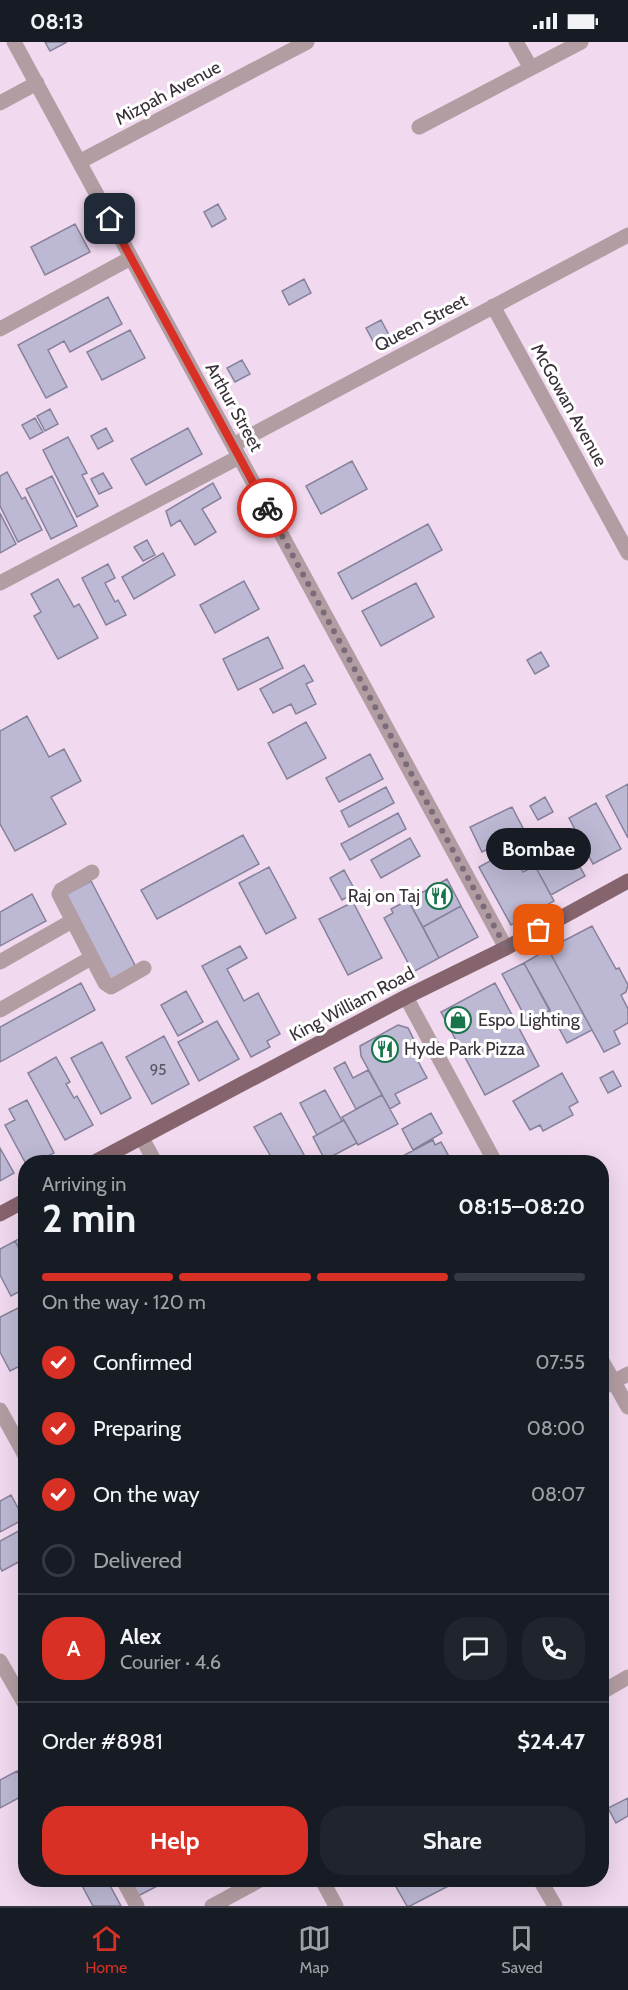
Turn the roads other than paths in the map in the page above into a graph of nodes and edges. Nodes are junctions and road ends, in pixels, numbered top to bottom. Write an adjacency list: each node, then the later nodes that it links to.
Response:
1 (14, 42): 6 (street, Arthur Street)
2 (307, 42): 9 (street, Mizpah Avenue)
3 (516, 42): 5 (street)
4 (581, 42): 5 (street)
5 (531, 68): 8 (street)
6 (37, 83): 7 (street); 9 (street, Arthur Street)
7 (0, 103)
8 (419, 127)
9 (79, 162): 11 (street, Arthur Street)
10 (628, 235): 12 (street, Queen Street)
11 (131, 258): 13 (street); 14 (street, Arthur Street)
12 (493, 306): 14 (street, Queen Street); 15 (street, McGowan Avenue)
13 (0, 329)
14 (236, 451): 16 (street, Queen Street); 20 (street, Arthur Street)
15 (628, 553)
16 (0, 583)
17 (92, 872): 19 (street)
18 (628, 882): 20 (main road, King William Road)
19 (72, 921): 21 (street); 22 (street)
20 (506, 948): 24 (main road, King William Road)
21 (91, 958): 23 (street); 25 (street)
22 (0, 962)
23 (144, 968)
24 (406, 997): 26 (main road, King William Road); 29 (street)
25 (0, 1010)
26 (142, 1137): 27 (main road, King William Road); 28 (street)
27 (108, 1155)
28 (151, 1155)
29 (491, 1155)
30 (18, 1204): 31 (main road)
31 (0, 1214)
32 (628, 1374): 33 (street)
33 (609, 1384)
34 (609, 1387): 35 (street)
35 (628, 1407)
36 (0, 1410): 37 (street)
37 (18, 1443)
38 (0, 1661): 41 (street)
39 (628, 1677): 40 (street)
40 (609, 1688)
41 (18, 1692)
42 (127, 1887): 46 (street)
43 (245, 1887): 47 (street)
44 (326, 1887): 48 (street)
45 (544, 1887): 49 (street)
46 (137, 1906)
47 (212, 1906)
48 (336, 1906)
49 (555, 1906)

